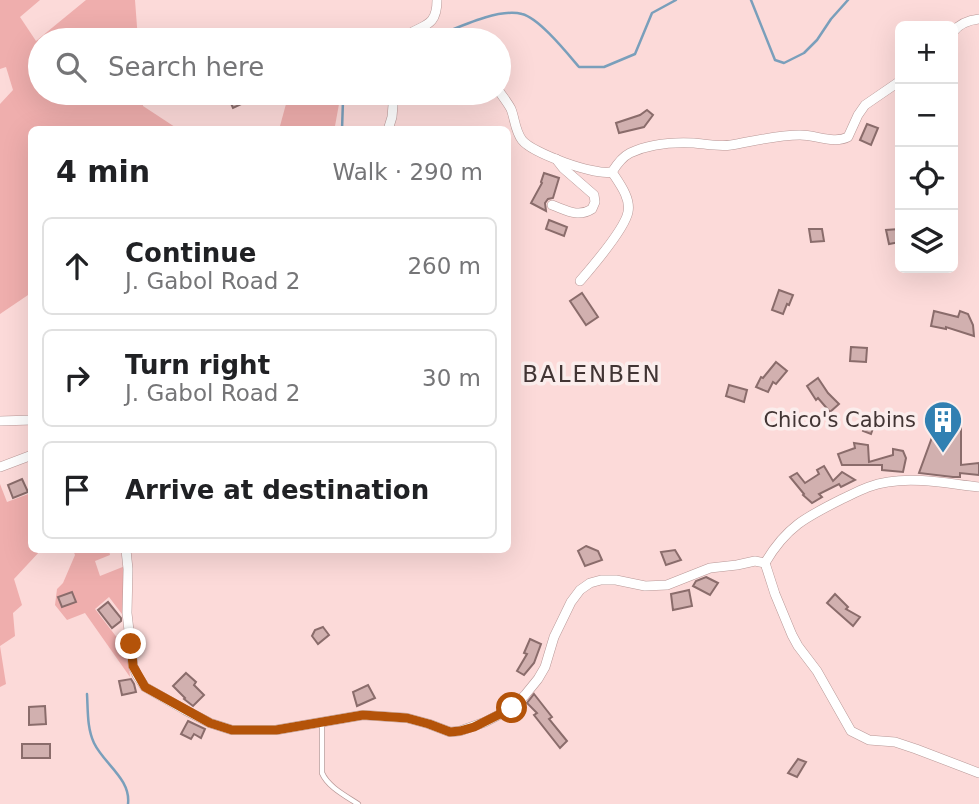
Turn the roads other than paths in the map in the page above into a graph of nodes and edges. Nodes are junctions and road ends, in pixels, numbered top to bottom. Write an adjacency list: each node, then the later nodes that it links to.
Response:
1 (437, 0): 3 (street)
2 (979, 19): 4 (street)
3 (422, 28)
4 (958, 28)
5 (896, 84): 10 (street)
6 (393, 105): 8 (street)
7 (509, 105): 9 (street)
8 (389, 126)
9 (556, 159): 10 (street); 11 (street)
10 (612, 172): 12 (street)
11 (552, 205)
12 (580, 281)
13 (0, 421): 14 (street)
14 (28, 421)
15 (28, 456): 16 (street)
16 (0, 467)
17 (979, 487): 19 (street)
18 (126, 553): 20 (street)
19 (765, 563): 20 (street); 21 (street)
20 (322, 723): 22 (lane)
21 (979, 773)
22 (358, 804)

